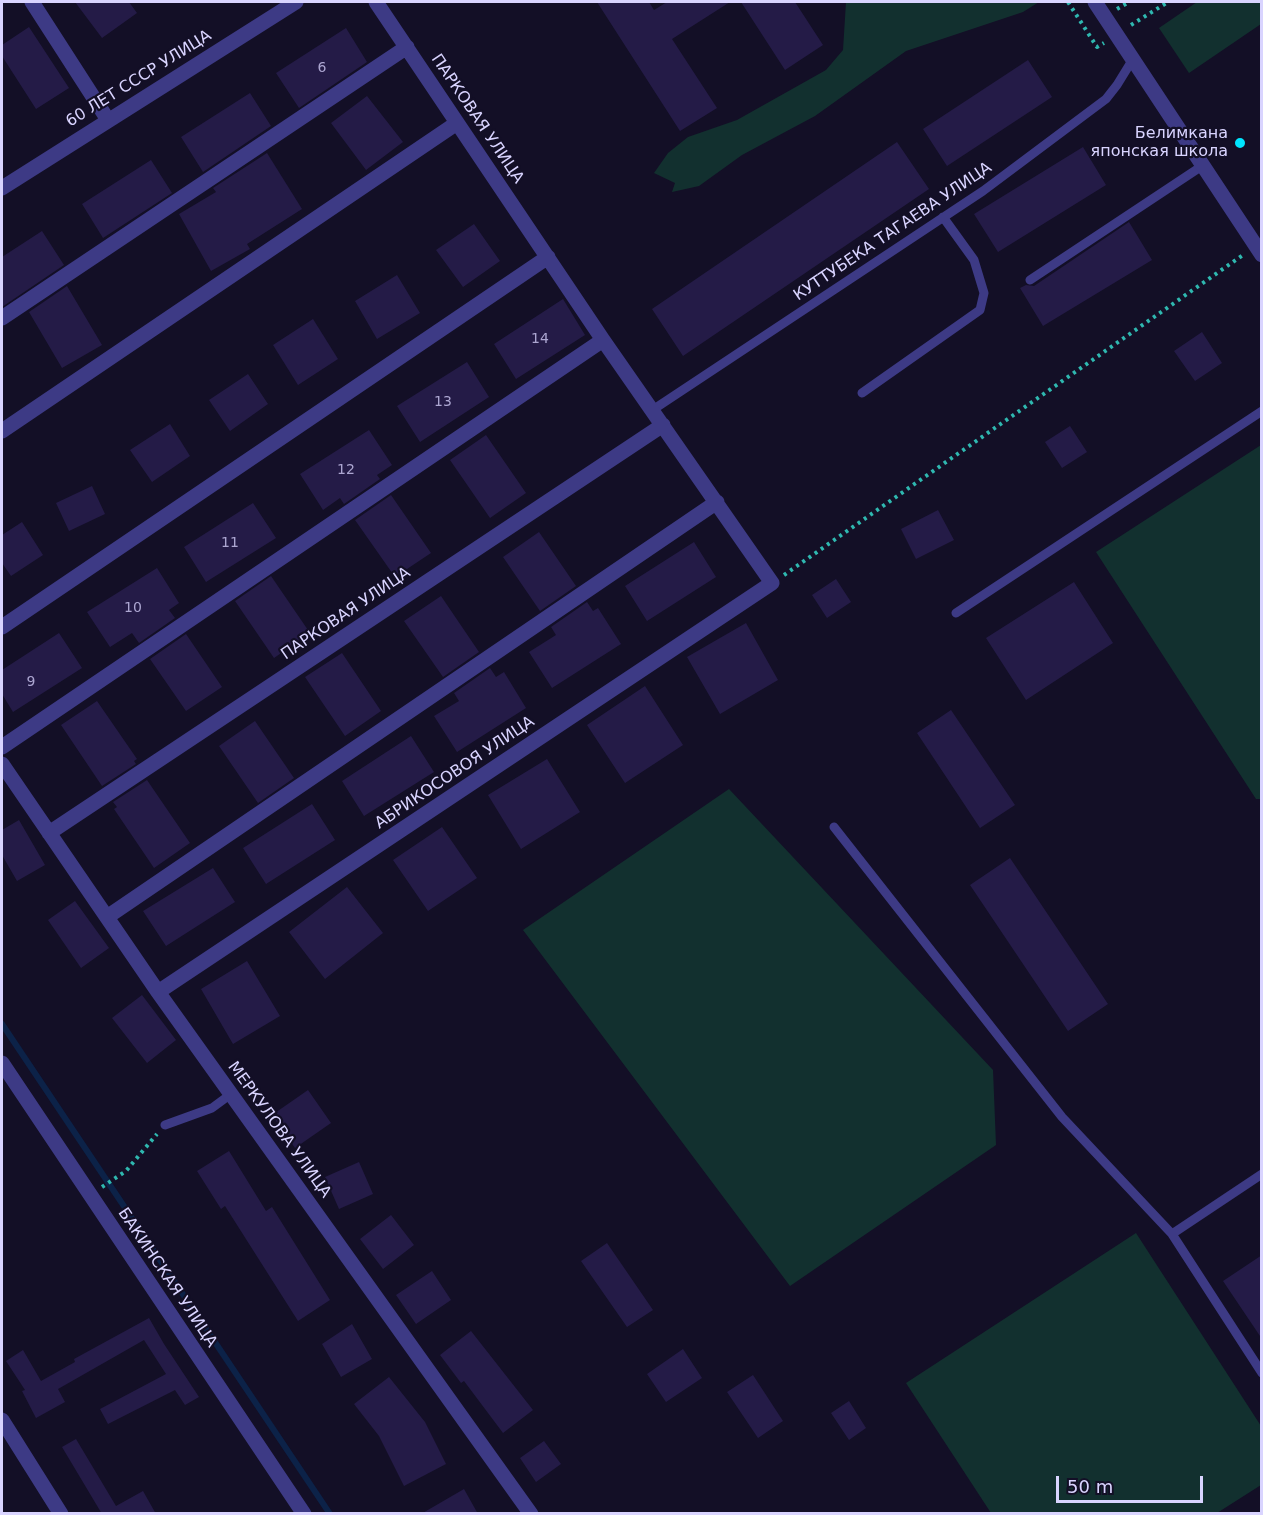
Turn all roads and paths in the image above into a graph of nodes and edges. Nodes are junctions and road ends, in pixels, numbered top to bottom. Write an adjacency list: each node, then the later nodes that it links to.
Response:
1 (32, 2): 7 (street)
2 (296, 2): 7 (street, 60 ЛЕТ СССР УЛИЦА)
3 (376, 2): 5 (street, ПАРКОВАЯ УЛИЦА)
4 (1095, 2): 6 (street)
5 (407, 47): 8 (street, ПАРКОВАЯ УЛИЦА); 15 (street)
6 (1133, 59): 9 (street); 11 (lane, КУТТУБЕКА ТАГАЕВА УЛИЦА)
7 (108, 120): 10 (street, 60 ЛЕТ СССР УЛИЦА)
8 (457, 123): 13 (street, ПАРКОВАЯ УЛИЦА); 21 (street)
9 (1202, 166): 12 (street); 14 (lane)
10 (2, 188)
11 (943, 218): 17 (lane); 18 (lane, КУТТУБЕКА ТАГАЕВА УЛИЦА)
12 (1258, 251): 23 (path)
13 (548, 257): 16 (street, ПАРКОВАЯ УЛИЦА); 25 (street)
14 (1030, 280)
15 (2, 318)
16 (603, 340): 18 (street, ПАРКОВАЯ УЛИЦА); 26 (street)
17 (862, 393)
18 (651, 411): 20 (street, ПАРКОВАЯ УЛИЦА)
19 (1262, 411): 24 (lane)
20 (663, 425): 22 (street, ПАРКОВАЯ УЛИЦА); 29 (street, ПАРКОВАЯ УЛИЦА)
21 (2, 431)
22 (717, 502): 23 (street, ПАРКОВАЯ УЛИЦА); 30 (street)
23 (772, 583): 31 (street, АБРИКОСОВОЯ УЛИЦА)
24 (956, 613)
25 (2, 627)
26 (2, 747)
27 (2, 764): 29 (street, МЕРКУЛОВА УЛИЦА)
28 (834, 827): 37 (lane)
29 (49, 833): 30 (street, МЕРКУЛОВА УЛИЦА)
30 (107, 917): 31 (street, МЕРКУЛОВА УЛИЦА)
31 (158, 992): 33 (street, МЕРКУЛОВА УЛИЦА)
32 (2, 1063): 36 (street, БАКИНСКАЯ УЛИЦА)
33 (231, 1094): 34 (lane); 42 (street, МЕРКУЛОВА УЛИЦА)
34 (165, 1125): 36 (path)
35 (1262, 1174): 37 (lane)
36 (90, 1196): 41 (street, БАКИНСКАЯ УЛИЦА)
37 (1172, 1234): 38 (lane)
38 (1262, 1373)
39 (2, 1420): 40 (street)
40 (61, 1514)
41 (304, 1514)
42 (531, 1514)

